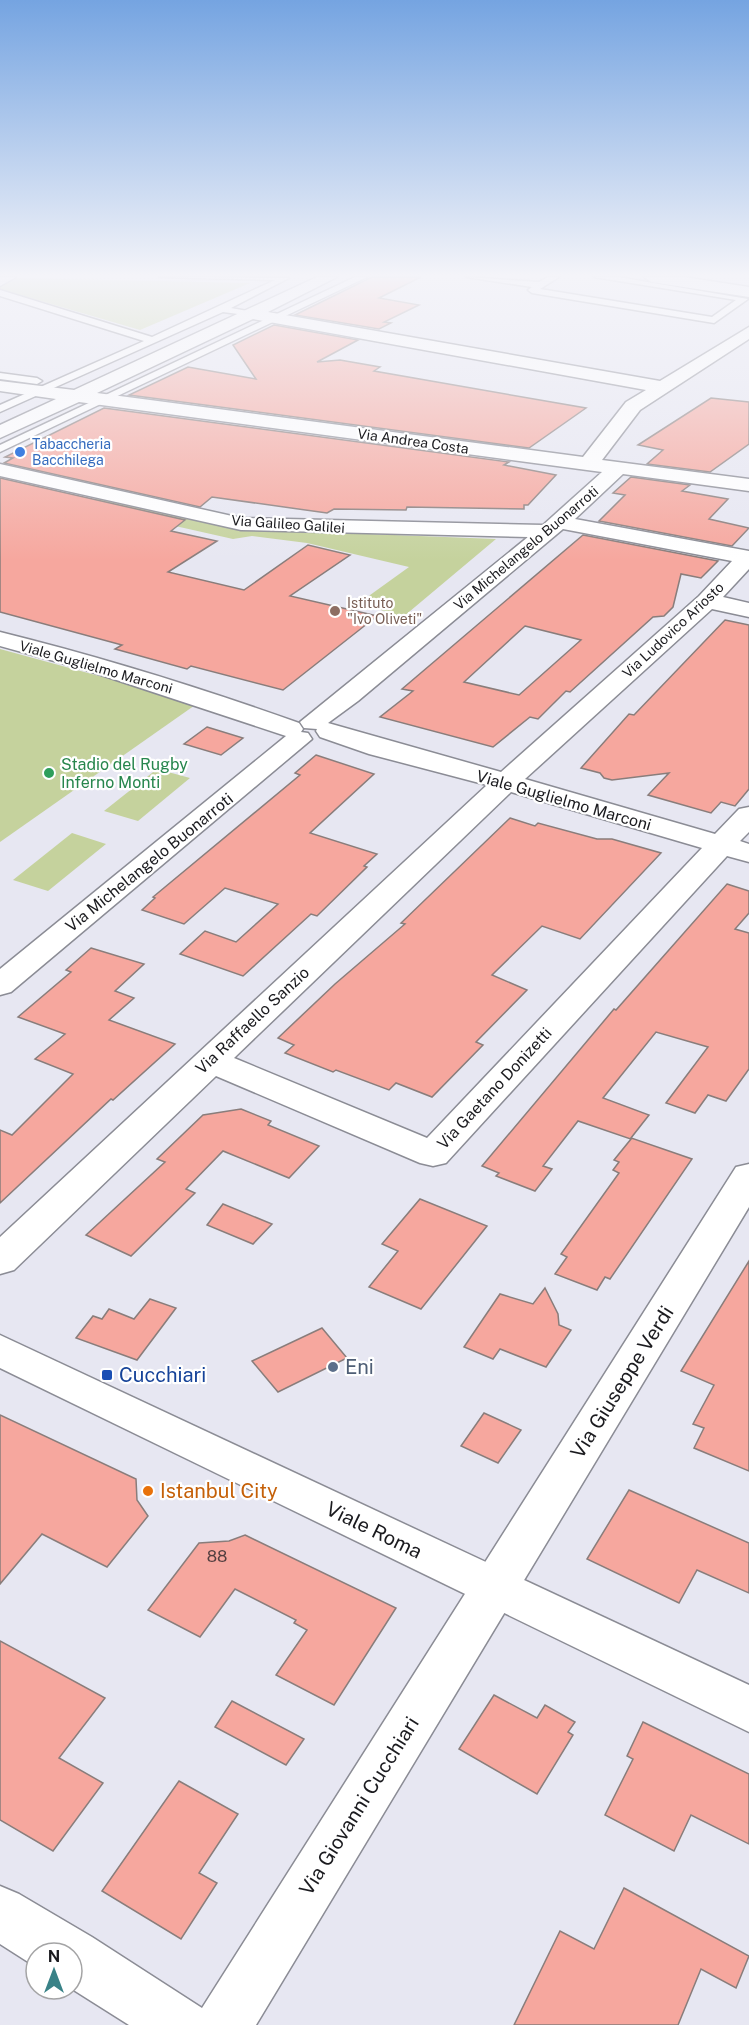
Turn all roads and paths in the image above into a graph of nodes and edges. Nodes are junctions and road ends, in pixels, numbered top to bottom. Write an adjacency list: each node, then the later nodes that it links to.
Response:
1 (74, 372): 8 (lane)
2 (128, 372): 10 (street)
3 (165, 372): 11 (lane)
4 (575, 372): 9 (street)
5 (687, 372): 9 (street)
6 (0, 376): 8 (lane)
7 (0, 386): 8 (street, Via Andrea Costa)
8 (38, 386): 10 (street, Via Andrea Costa); 12 (lane)
9 (662, 387): 16 (street)
10 (76, 396): 11 (street, Via Andrea Costa); 13 (street)
11 (106, 400): 14 (lane); 16 (street, Via Andrea Costa)
12 (0, 409)
13 (0, 432)
14 (0, 449)
15 (749, 463): 19 (street)
16 (588, 464): 17 (street, Via Andrea Costa)
17 (618, 468): 19 (street, Via Andrea Costa); 21 (street, Via Michelangelo Buonarroti)
18 (0, 470): 21 (street, Via Galileo Galilei)
19 (725, 482): 20 (street, Via Andrea Costa)
20 (749, 485)
21 (552, 526): 22 (street, Via Ludovico Ariosto); 25 (street, Via Michelangelo Buonarroti)
22 (707, 601): 23 (street); 26 (street, Via Ludovico Ariosto)
23 (749, 610)
24 (0, 639): 25 (street, Viale Guglielmo Marconi)
25 (311, 729): 26 (street, Viale Guglielmo Marconi); 29 (street, Via Michelangelo Buonarroti)
26 (506, 782): 28 (street, Viale Guglielmo Marconi); 30 (street, Via Raffaello Sanzio)
27 (749, 815): 28 (street)
28 (734, 849): 30 (street, Via Gaetano Donizetti)
29 (0, 985)
30 (209, 1060): 32 (street, Via Raffaello Sanzio)
31 (749, 1176): 34 (street, Via Giuseppe Verdi)
32 (0, 1260)
33 (0, 1350): 34 (street, Viale Roma)
34 (494, 1587): 35 (street, Viale Roma); 40 (street, Via Giovanni Cucchiari)
35 (749, 1709)
36 (0, 1913): 37 (street)
37 (46, 1941)
38 (84, 1964): 39 (street)
39 (181, 2025)
40 (224, 2025)

